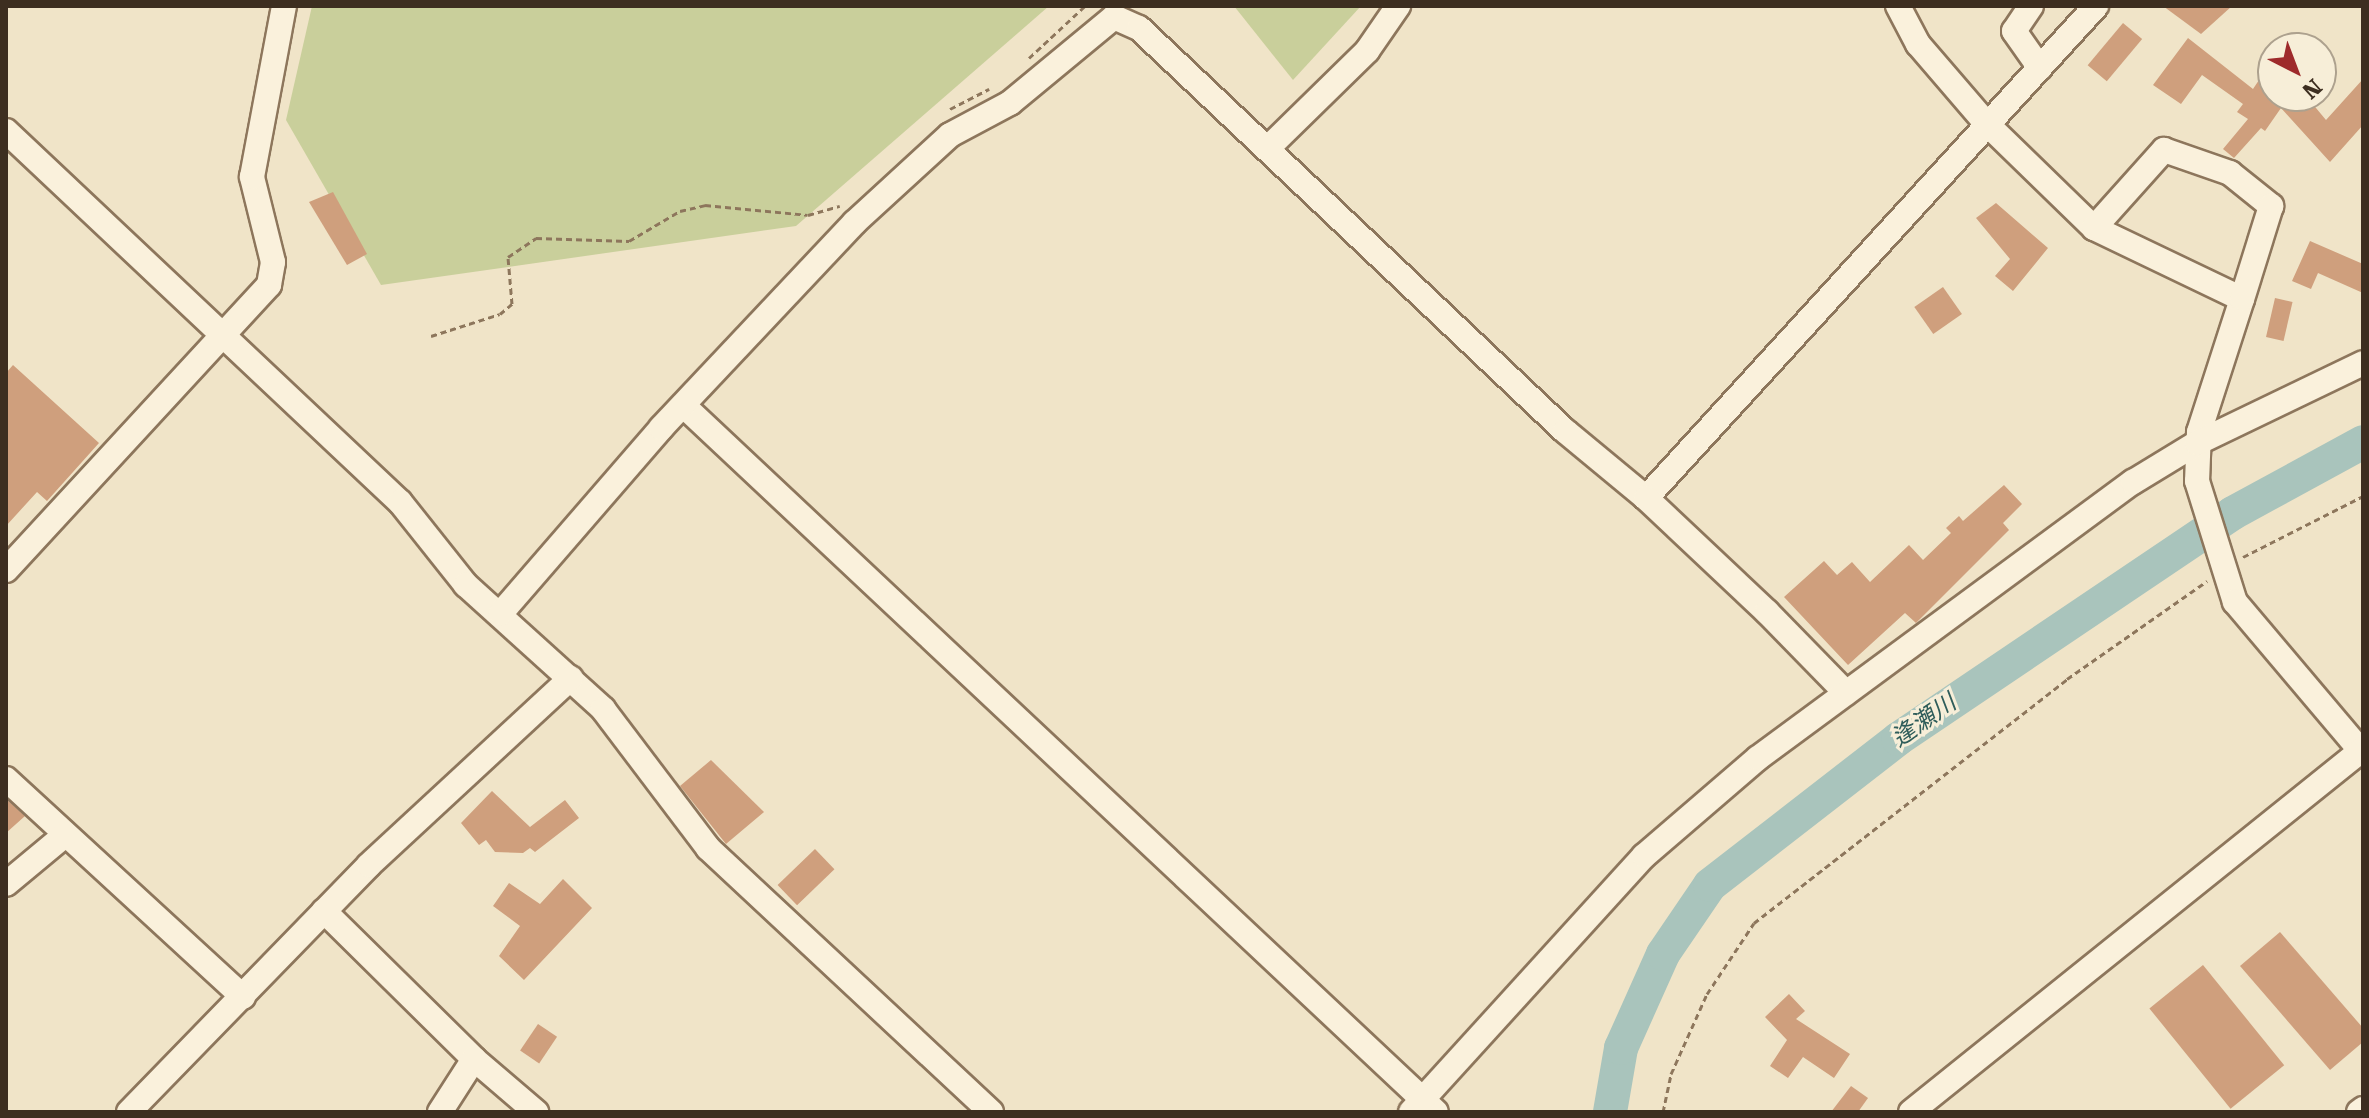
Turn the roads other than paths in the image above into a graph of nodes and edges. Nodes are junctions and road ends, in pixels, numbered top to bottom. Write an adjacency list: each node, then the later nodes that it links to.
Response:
1 (284, 6): 12 (street)
2 (1398, 6): 9 (street)
3 (1898, 6): 7 (street)
4 (2031, 6): 6 (street)
5 (2096, 6): 6 (street)
6 (2040, 68): 7 (street)
7 (1986, 123): 10 (street); 16 (street)
8 (6, 131): 12 (street)
9 (1268, 148): 14 (street); 16 (street)
10 (2094, 228): 11 (street); 11 (street)
11 (2242, 299): 15 (street)
12 (222, 339): 17 (street); 18 (street)
13 (2363, 363): 15 (street)
14 (684, 406): 18 (street); 28 (street)
15 (2197, 443): 20 (street); 21 (street)
16 (1646, 498): 20 (street)
17 (6, 570)
18 (501, 613): 19 (street)
19 (571, 678): 25 (street); 32 (street)
20 (1846, 693): 28 (street)
21 (2362, 750): 33 (street)
22 (6, 779): 23 (street)
23 (65, 835): 24 (street); 26 (street)
24 (6, 884)
25 (324, 911): 26 (street); 27 (street)
26 (243, 997): 29 (street)
27 (474, 1059): 30 (street); 31 (street)
28 (1423, 1108)
29 (129, 1112)
30 (440, 1112)
31 (536, 1112)
32 (991, 1112)
33 (1911, 1112)

